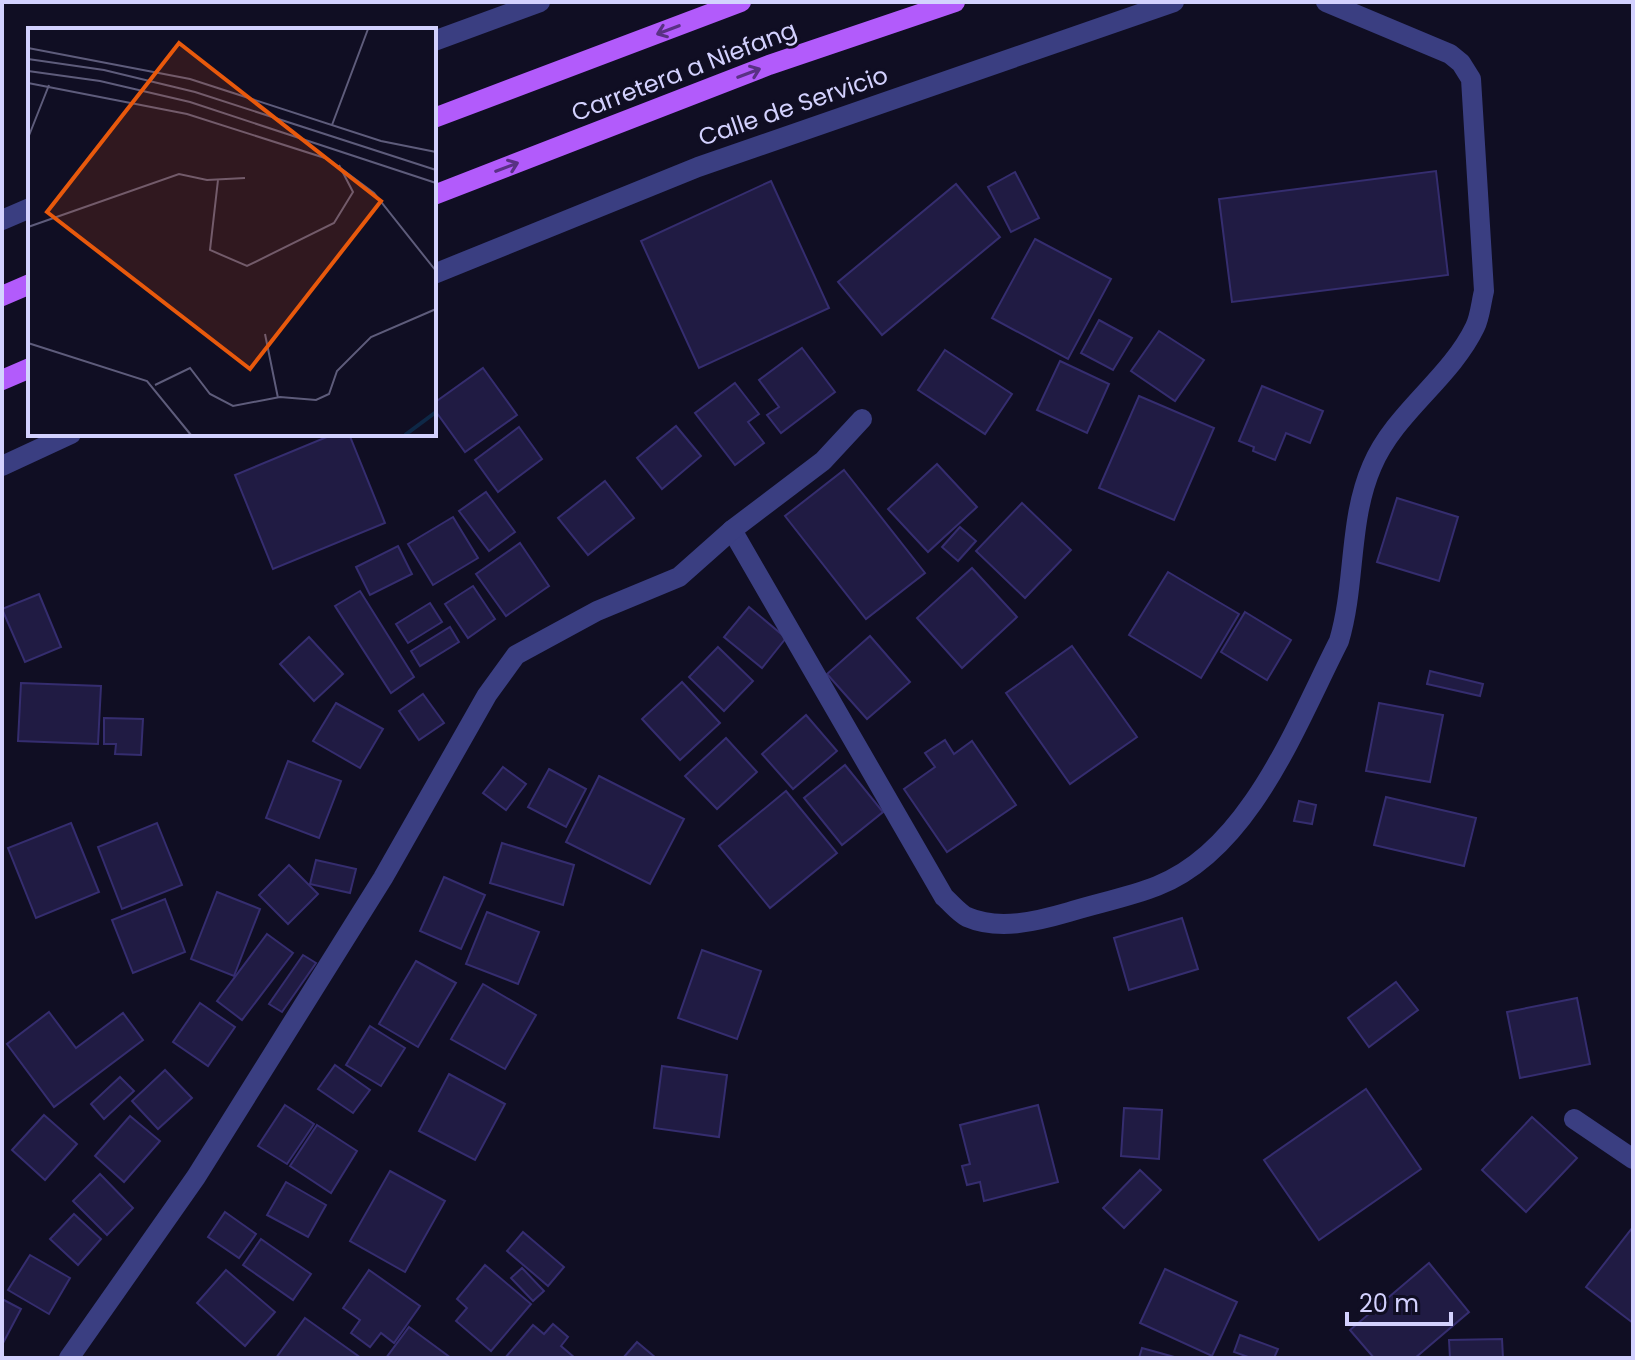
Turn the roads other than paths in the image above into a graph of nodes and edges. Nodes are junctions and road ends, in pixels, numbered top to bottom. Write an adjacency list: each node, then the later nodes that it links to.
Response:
1 (540, 2): 6 (street)
2 (741, 2): 7 (main road, Carretera a Niefang, one-way to 7)
3 (955, 2): 8 (main road, Carretera a Niefang, one-way to 3)
4 (1174, 2): 11 (street, Calle de Servicio)
5 (1326, 2): 19 (street)
6 (436, 40)
7 (436, 117)
8 (436, 194)
9 (28, 209): 10 (street)
10 (2, 220)
11 (436, 273)
12 (28, 285): 13 (main road)
13 (2, 296)
14 (28, 369): 15 (main road)
15 (2, 380)
16 (862, 419): 19 (street)
17 (67, 436): 18 (street)
18 (2, 466)
19 (732, 530): 22 (street)
20 (1574, 1119): 21 (street)
21 (1633, 1159)
22 (69, 1358)

